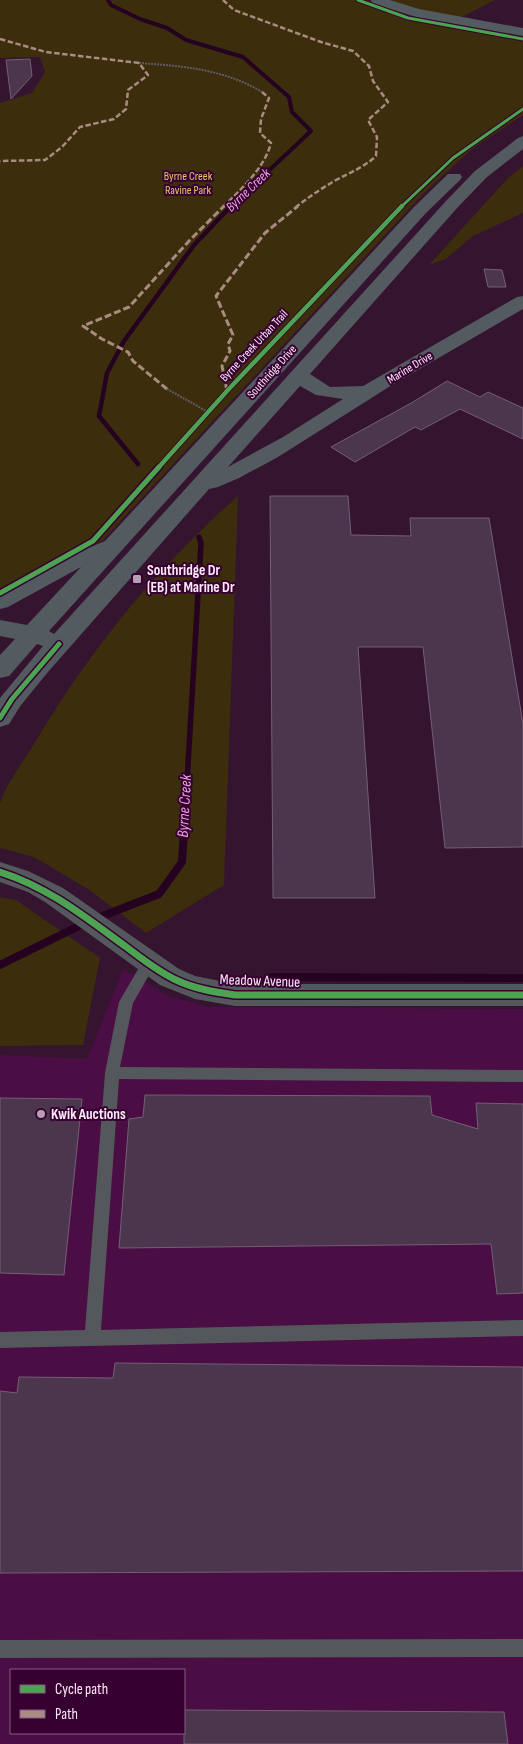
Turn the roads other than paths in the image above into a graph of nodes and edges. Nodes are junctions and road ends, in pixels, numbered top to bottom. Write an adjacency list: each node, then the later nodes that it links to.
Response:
1 (377, 0): 2 (main road)
2 (523, 32)
3 (523, 122): 9 (main road, Southridge Drive)
4 (523, 141): 6 (main road, Southridge Drive)
5 (523, 301): 7 (main road, Marine Drive)
6 (300, 375): 7 (main road); 8 (main road, Southridge Drive)
7 (368, 392): 8 (main road, Marine Drive)
8 (200, 487): 13 (main road, Southridge Drive)
9 (116, 543): 10 (main road); 12 (main road, Southridge Drive)
10 (0, 602)
11 (0, 628): 12 (main road)
12 (32, 634): 13 (main road); 14 (main road, Southridge Drive)
13 (59, 644): 15 (main road, Southridge Drive)
14 (0, 670)
15 (0, 718)
16 (0, 872): 17 (street, Meadow Avenue)
17 (148, 963): 18 (street, Meadow Avenue); 19 (lane)
18 (523, 994)
19 (112, 1073): 20 (lane); 22 (lane)
20 (523, 1076)
21 (523, 1328): 22 (lane)
22 (92, 1338): 23 (lane)
23 (0, 1340)
24 (523, 1648): 25 (lane)
25 (0, 1649)

